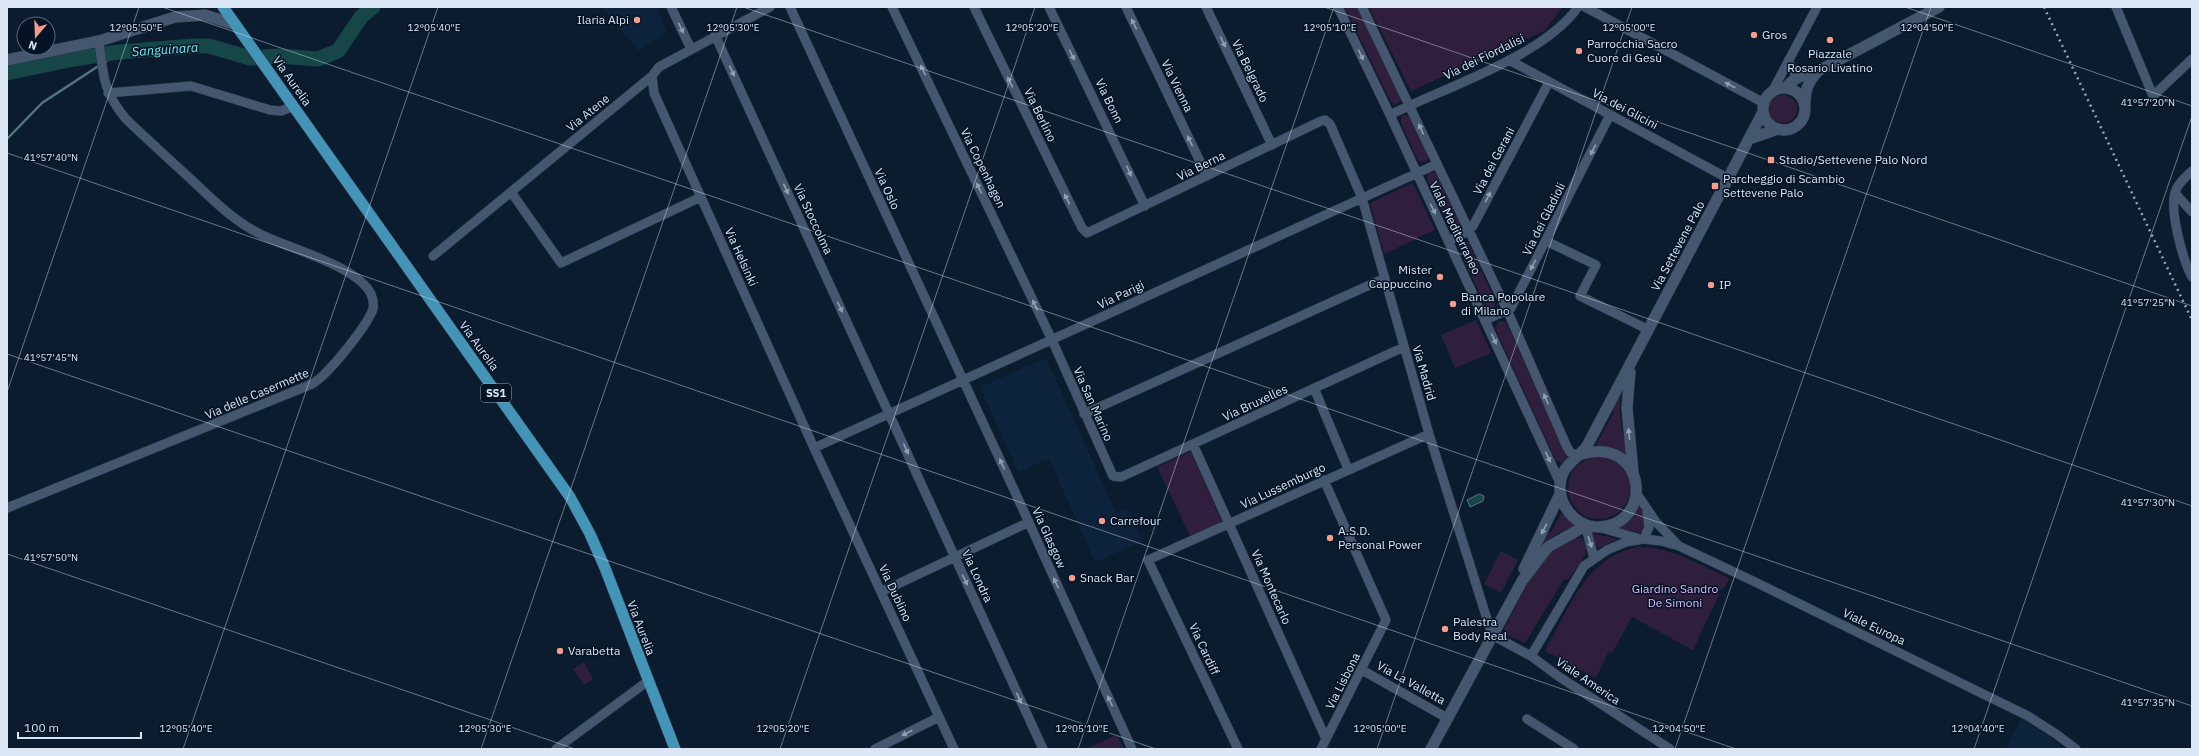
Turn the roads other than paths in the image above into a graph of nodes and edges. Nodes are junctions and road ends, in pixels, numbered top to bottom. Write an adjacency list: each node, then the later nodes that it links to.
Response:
1 (206, 7): 18 (street)
2 (223, 7): 19 (main road, Via Aurelia / SS1)
3 (671, 7): 22 (street, one-way to 22)
4 (770, 7): 20 (street, Via Atene)
5 (790, 7): 69 (street, Via Oslo)
6 (892, 7): 66 (street, Via Copenhagen, one-way to 6)
7 (974, 7): 57 (street, Via Berlino, one-way to 7)
8 (1049, 7): 54 (street, Via Bonn, one-way to 54)
9 (1126, 7): 47 (street, Via Vienna, one-way to 9)
10 (1206, 7): 43 (street, Via Belgrado, one-way to 43)
11 (1338, 7): 39 (street, Viale Mediterraneo, one-way to 39)
12 (1362, 7): 34 (street, Viale Mediterraneo)
13 (1578, 7): 25 (street, Via dei Fiordalisi)
14 (1585, 7): 37 (street, one-way to 14)
15 (1817, 7): 26 (street)
16 (1939, 7): 27 (street)
17 (2116, 7): 23 (street)
18 (191, 11): 19 (street); 21 (street)
19 (236, 24): 36 (main road, Via Aurelia / SS1)
20 (715, 35): 22 (street, Via Atene); 71 (street, Via Stoccolma, one-way to 71)
21 (99, 41): 24 (street); 33 (street, Via delle Casermette)
22 (691, 49): 29 (street, Via Atene)
23 (2192, 59)
24 (7, 60)
25 (1509, 60): 30 (street, Via dei Glicini); 34 (street, Via dei Fiordalisi)
26 (1787, 62): 28 (street); 31 (street); 32 (street)
27 (1818, 71): 28 (street); 35 (street)
28 (1806, 74): 31 (street)
29 (652, 76): 50 (street, Via Atene); 52 (street, Via Helsinki)
30 (1549, 82): 38 (street, Via dei Glicini); 56 (street, Via dei Gerani, one-way to 30)
31 (1786, 88): 32 (street); 35 (street)
32 (1772, 92): 37 (street)
33 (108, 93): 36 (street); 83 (street, Via delle Casermette)
34 (1411, 105): 39 (street, Via dei Fiordalisi); 44 (street, Viale Mediterraneo, one-way to 34)
35 (1805, 105): 41 (street)
36 (294, 106): 98 (main road, Via Aurelia / SS1)
37 (1764, 107): 41 (street); 42 (street, Via Settevene Palo)
38 (1610, 115): 48 (street, Via dei Glicini); 59 (street, Via dei Gladioli, one-way to 59)
39 (1390, 116): 46 (street, Viale Mediterraneo)
40 (1327, 121): 43 (street, Via Berna); 53 (street, Via Madrid)
41 (1778, 130): 42 (street)
42 (1749, 139): 48 (street, Via Settevene Palo)
43 (1272, 144): 47 (street, Via Berna)
44 (1437, 164): 46 (street, Via Parigi); 56 (street, Viale Mediterraneo)
45 (2192, 171): 49 (street)
46 (1416, 174): 53 (street, Via Parigi); 58 (street, Viale Mediterraneo, one-way to 58)
47 (1208, 176): 54 (street, Via Berna)
48 (1729, 179): 65 (street, Via Settevene Palo)
49 (2187, 181): 51 (street)
50 (511, 192): 52 (street); 60 (street, Via Atene)
51 (2175, 193): 55 (street); 61 (street)
52 (701, 197): 75 (street, Via Helsinki)
53 (1362, 198): 62 (street, Via Madrid); 66 (street, Via Parigi)
54 (1145, 206): 57 (street, Via Berna)
55 (2192, 212)
56 (1468, 231): 58 (street, Via dei Gerani); 63 (street, Viale Mediterraneo)
57 (1086, 232)
58 (1448, 241): 64 (street, Viale Mediterraneo)
59 (1546, 241): 63 (street, Via dei Gladioli, one-way to 63); 65 (street)
60 (433, 256)
61 (2192, 277)
62 (1385, 278): 67 (street, Via Madrid); 72 (street)
63 (1507, 310): 64 (street, Via dei Gladioli); 76 (street, Viale Mediterraneo, one-way to 63)
64 (1486, 320): 81 (street, Viale Mediterraneo, one-way to 81)
65 (1649, 330): 68 (street, Via Settevene Palo)
66 (1052, 340): 69 (street, Via Parigi); 72 (street, Via San Marino)
67 (1404, 347): 70 (street, Via Bruxelles); 73 (street, Via Madrid)
68 (1631, 366): 76 (street, Via Settevene Palo); 78 (street, Via Settevene Palo, one-way to 68)
69 (963, 380): 71 (street, Via Parigi); 85 (street, Via Glasgow, one-way to 69)
70 (1314, 388): 74 (street, Via Bruxelles); 77 (street)
71 (890, 413): 75 (street, Via Parigi); 90 (street, Via Londra, one-way to 90)
72 (1084, 414): 79 (street, Via San Marino)
73 (1429, 434): 77 (street, Via Lussemburgo); 95 (street, Via Madrid)
74 (1193, 444): 79 (street, Via Bruxelles); 86 (street, Via Montecarlo)
75 (814, 448): 94 (street, Via Dublino)
76 (1580, 455): 78 (street); 81 (street)
77 (1348, 469): 80 (street, Via Lussemburgo)
78 (1633, 472): 82 (street)
79 (1115, 477)
80 (1324, 480): 86 (street, Via Lussemburgo); 97 (street, Via Lisbona)
81 (1560, 488): 87 (street); 93 (street, one-way to 93)
82 (1636, 494): 84 (street, Viale Europa); 87 (street)
83 (7, 508)
84 (1646, 508): 88 (street); 89 (street, Viale Europa)
85 (1029, 522): 90 (street); 109 (street, Via Glasgow, one-way to 85)
86 (1229, 524): 92 (street, Via Lussemburgo); 103 (street, Via Montecarlo)
87 (1591, 526): 88 (street); 91 (street, one-way to 91); 93 (street)
88 (1644, 539): 89 (street, Viale Europa); 91 (street, Viale Europa)
89 (1679, 546): 102 (street, Viale Europa)
90 (955, 557): 94 (street); 108 (street, Via Londra, one-way to 108)
91 (1594, 558): 96 (street, Viale Europa)
92 (1148, 560): 110 (street, Via Cardiff)
93 (1522, 581): 95 (street)
94 (881, 592): 99 (street, Via Dublino)
95 (1492, 635): 96 (street, Viale America); 100 (street)
96 (1531, 656): 114 (street, Viale America)
97 (1362, 670): 100 (street, Via La Valletta); 103 (street, Via Lisbona)
98 (648, 681): 104 (street); 105 (main road, Via Aurelia / SS1)
99 (939, 717): 106 (street, one-way to 106); 107 (street, Via Dublino)
100 (1448, 718): 112 (street)
101 (1527, 719): 113 (street)
102 (2056, 734): 115 (street, Viale Europa); 116 (street, Viale Europa)
103 (1326, 739): 111 (street, Via Lisbona)
104 (556, 749)
105 (675, 749)
106 (875, 749)
107 (954, 749)
108 (1043, 749)
109 (1132, 749)
110 (1238, 749)
111 (1321, 749)
112 (1431, 749)
113 (1574, 749)
114 (1670, 749)
115 (2070, 749)
116 (2076, 749)

